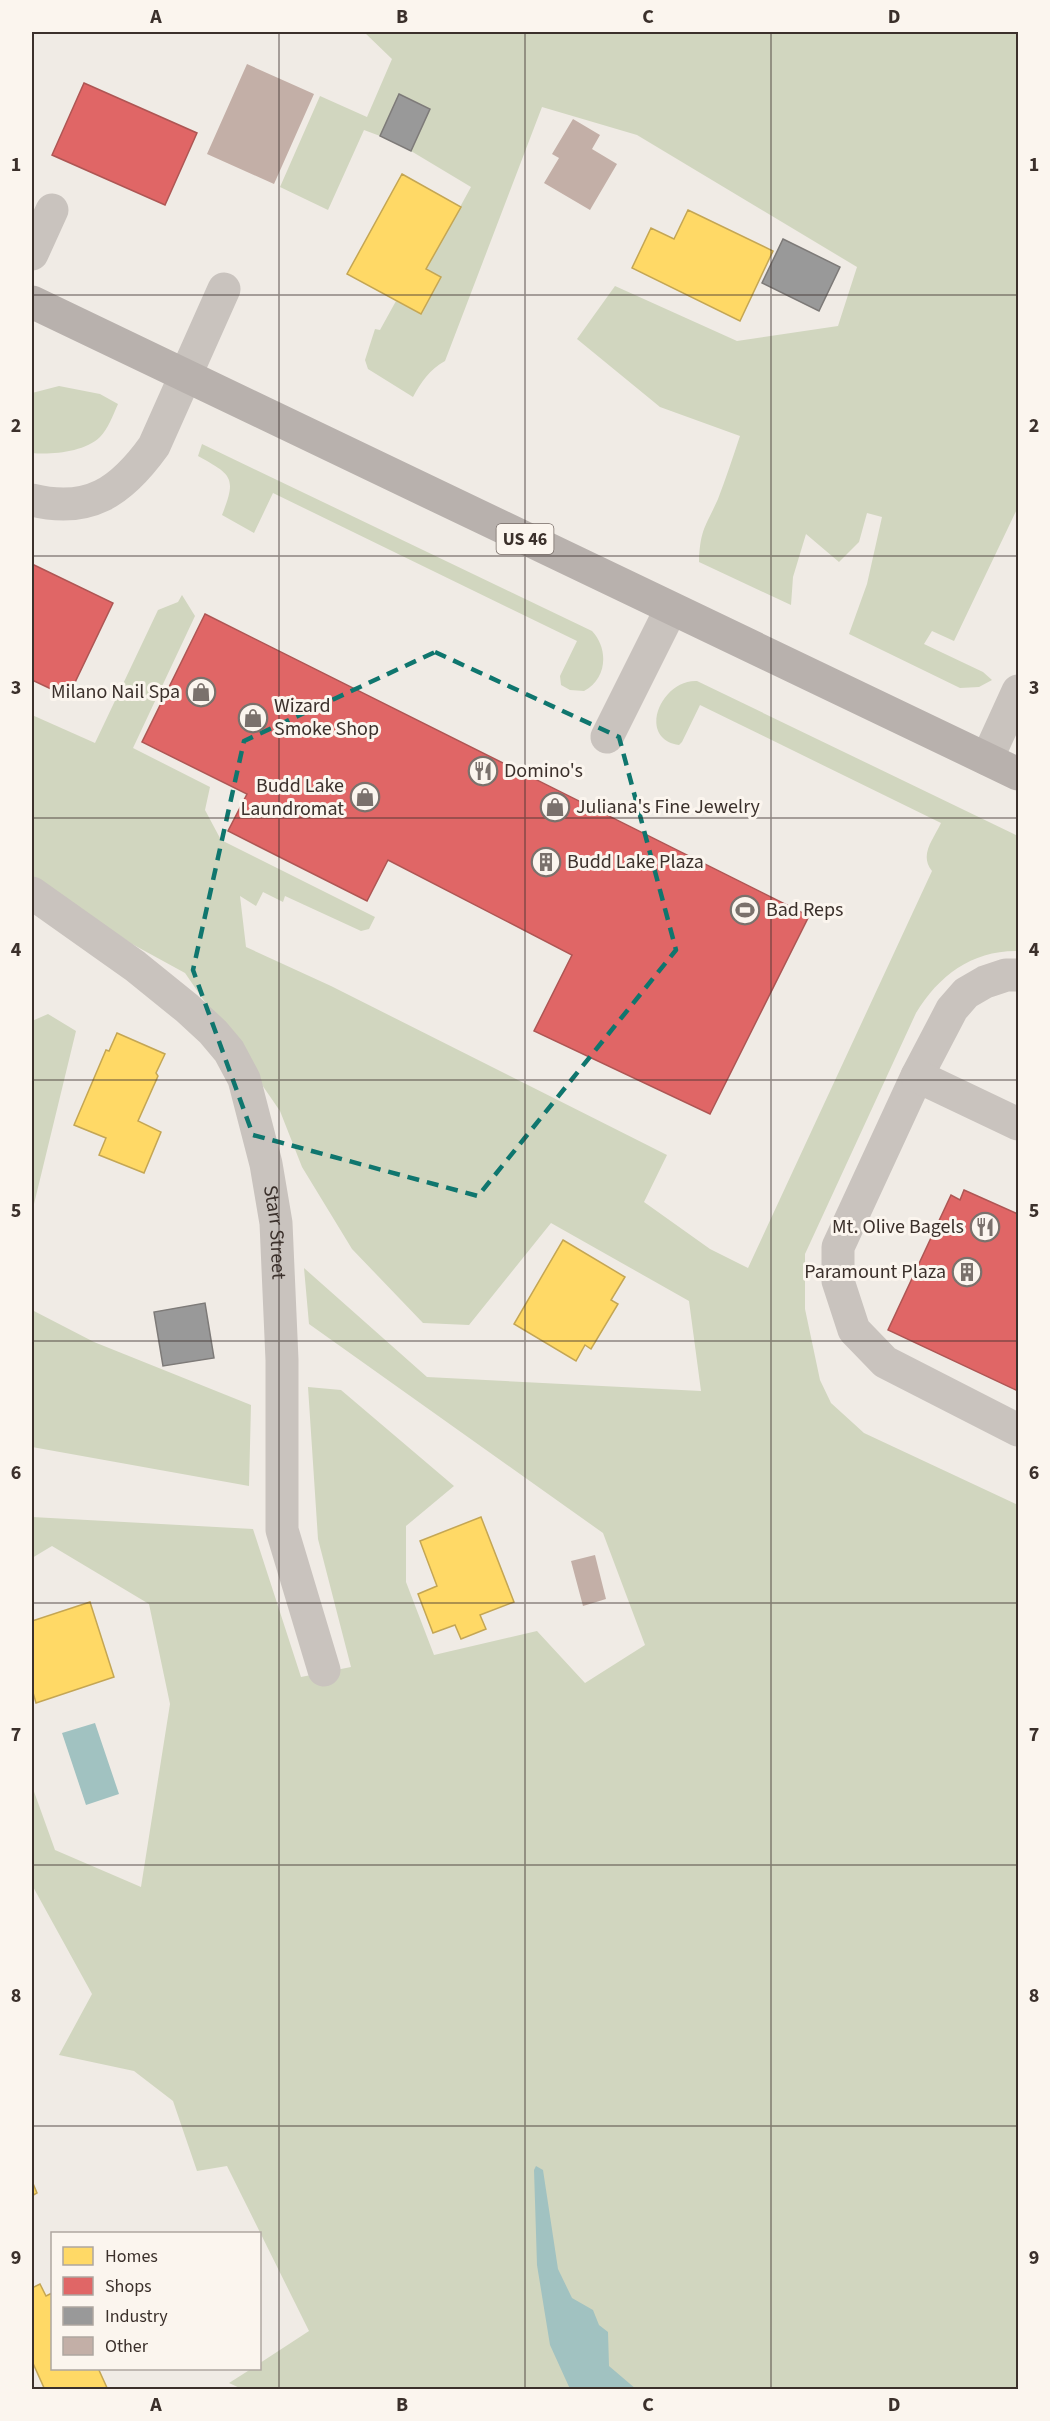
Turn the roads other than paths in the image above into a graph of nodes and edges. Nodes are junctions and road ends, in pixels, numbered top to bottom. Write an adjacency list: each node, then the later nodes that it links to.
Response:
1 (52, 210): 2 (street)
2 (32, 254)
3 (225, 289): 5 (street)
4 (32, 302): 5 (main road, US 46)
5 (186, 376): 6 (street); 7 (main road, US 46)
6 (32, 500)
7 (671, 609): 9 (street); 10 (main road, US 46)
8 (1018, 691): 10 (street)
9 (607, 737)
10 (987, 759): 11 (main road, US 46)
11 (1018, 774)
12 (32, 892): 17 (street, Starr Street)
13 (1018, 975): 14 (street)
14 (917, 1076): 15 (street); 16 (street)
15 (1018, 1124)
16 (1018, 1430)
17 (324, 1670)

